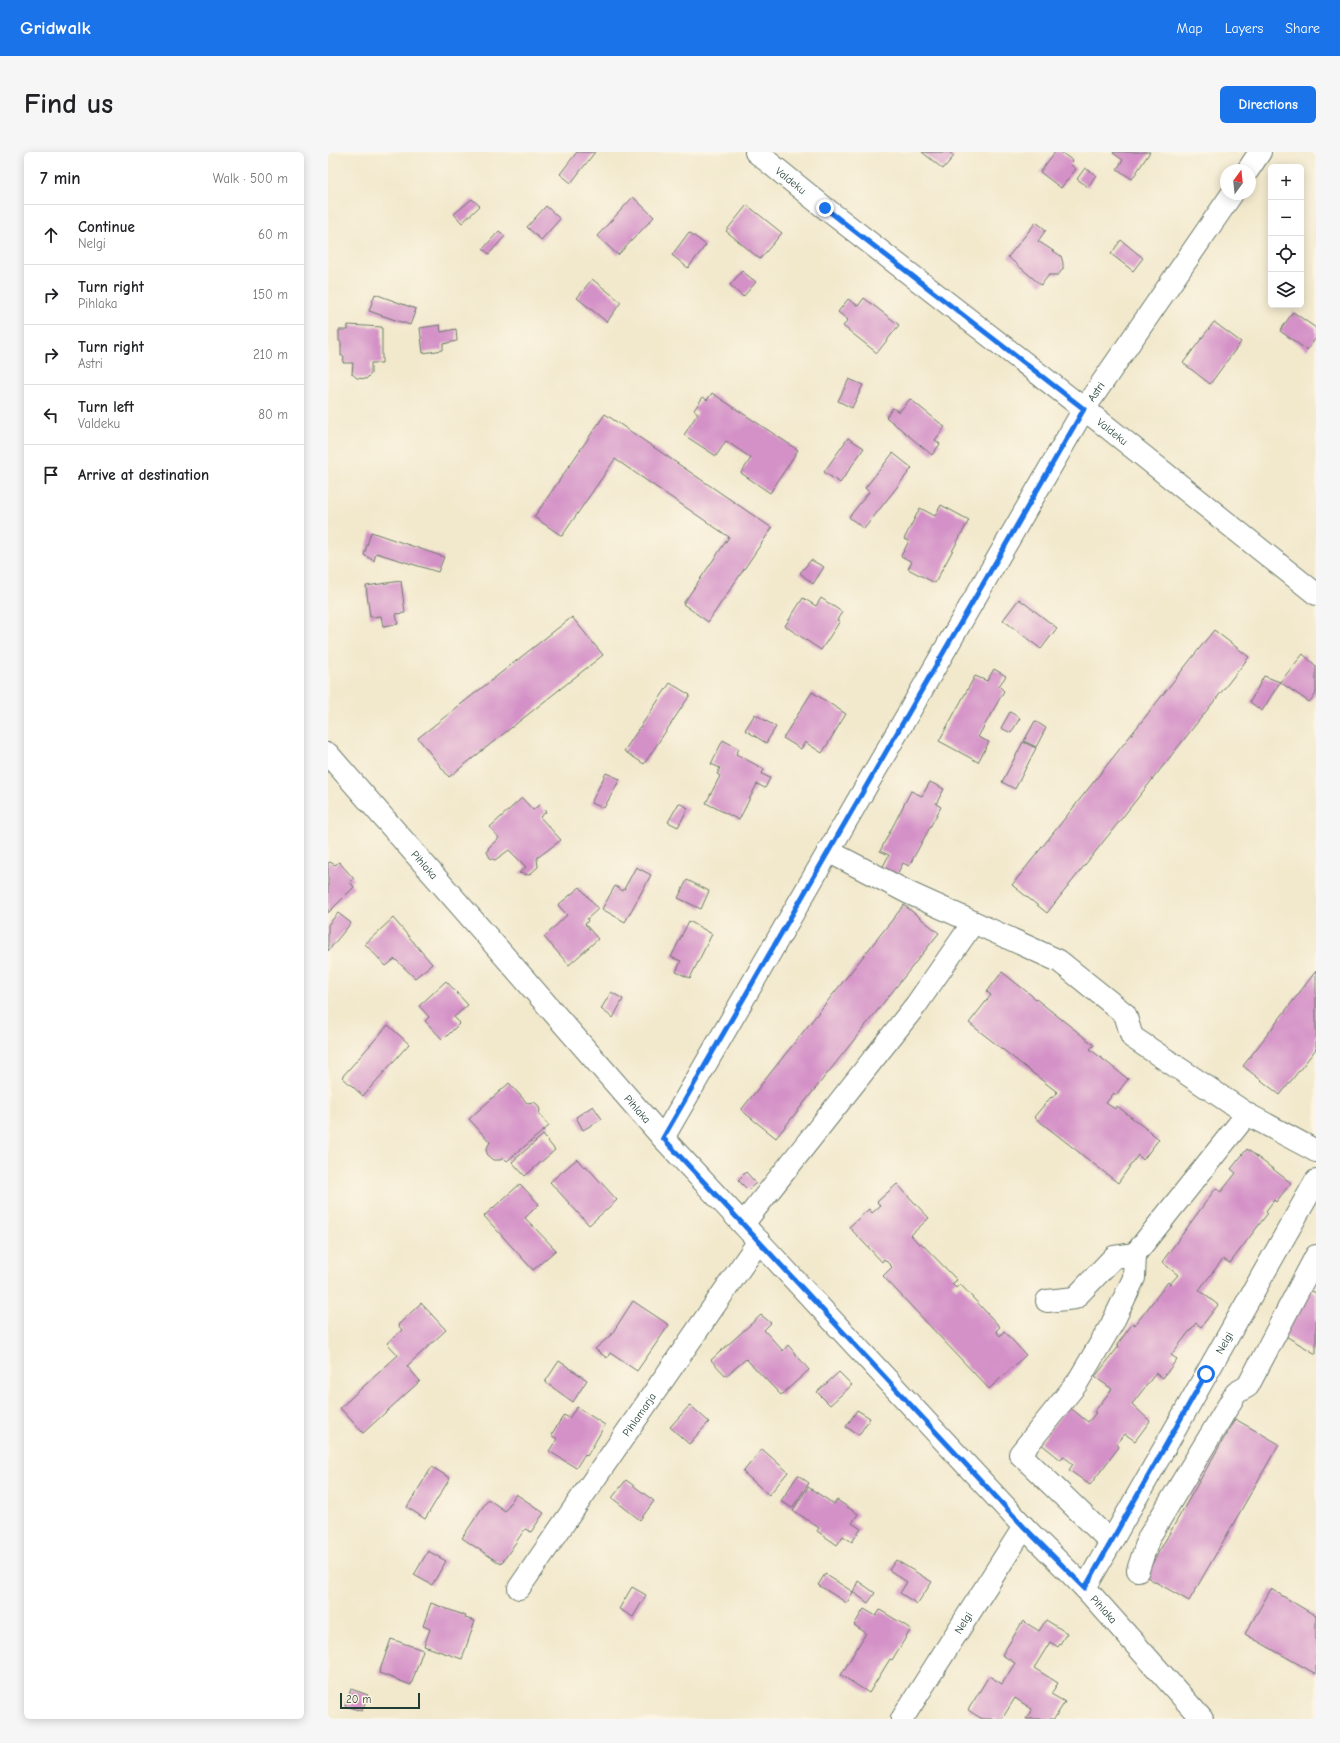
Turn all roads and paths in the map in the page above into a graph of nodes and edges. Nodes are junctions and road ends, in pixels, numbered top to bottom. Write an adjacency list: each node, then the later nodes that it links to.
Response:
1 (756, 152): 5 (street, Valdeku)
2 (1260, 152): 3 (street)
3 (1252, 164)
4 (1228, 200): 5 (street, Astri)
5 (1084, 409): 6 (street, Valdeku); 8 (street, Astri)
6 (1316, 594)
7 (328, 754): 11 (street, Pihlaka)
8 (828, 851): 9 (street); 11 (street, Astri)
9 (973, 923): 10 (street); 14 (street)
10 (1248, 1114): 12 (street); 16 (street)
11 (663, 1138): 14 (street, Pihlaka)
12 (1316, 1152)
13 (1316, 1181): 20 (street, Nelgi)
14 (743, 1224): 15 (street, Pihlaka)
15 (759, 1241): 19 (street, Pihlaka); 22 (street, Pihlamarja)
16 (1135, 1254): 18 (street); 20 (street)
17 (1316, 1256): 21 (street)
18 (1047, 1301)
19 (1024, 1527): 23 (street, Pihlaka); 24 (street, Nelgi)
20 (1112, 1542): 23 (street, Nelgi)
21 (1138, 1570)
22 (519, 1588)
23 (1085, 1588): 25 (street, Pihlaka)
24 (902, 1719)
25 (1202, 1719)

